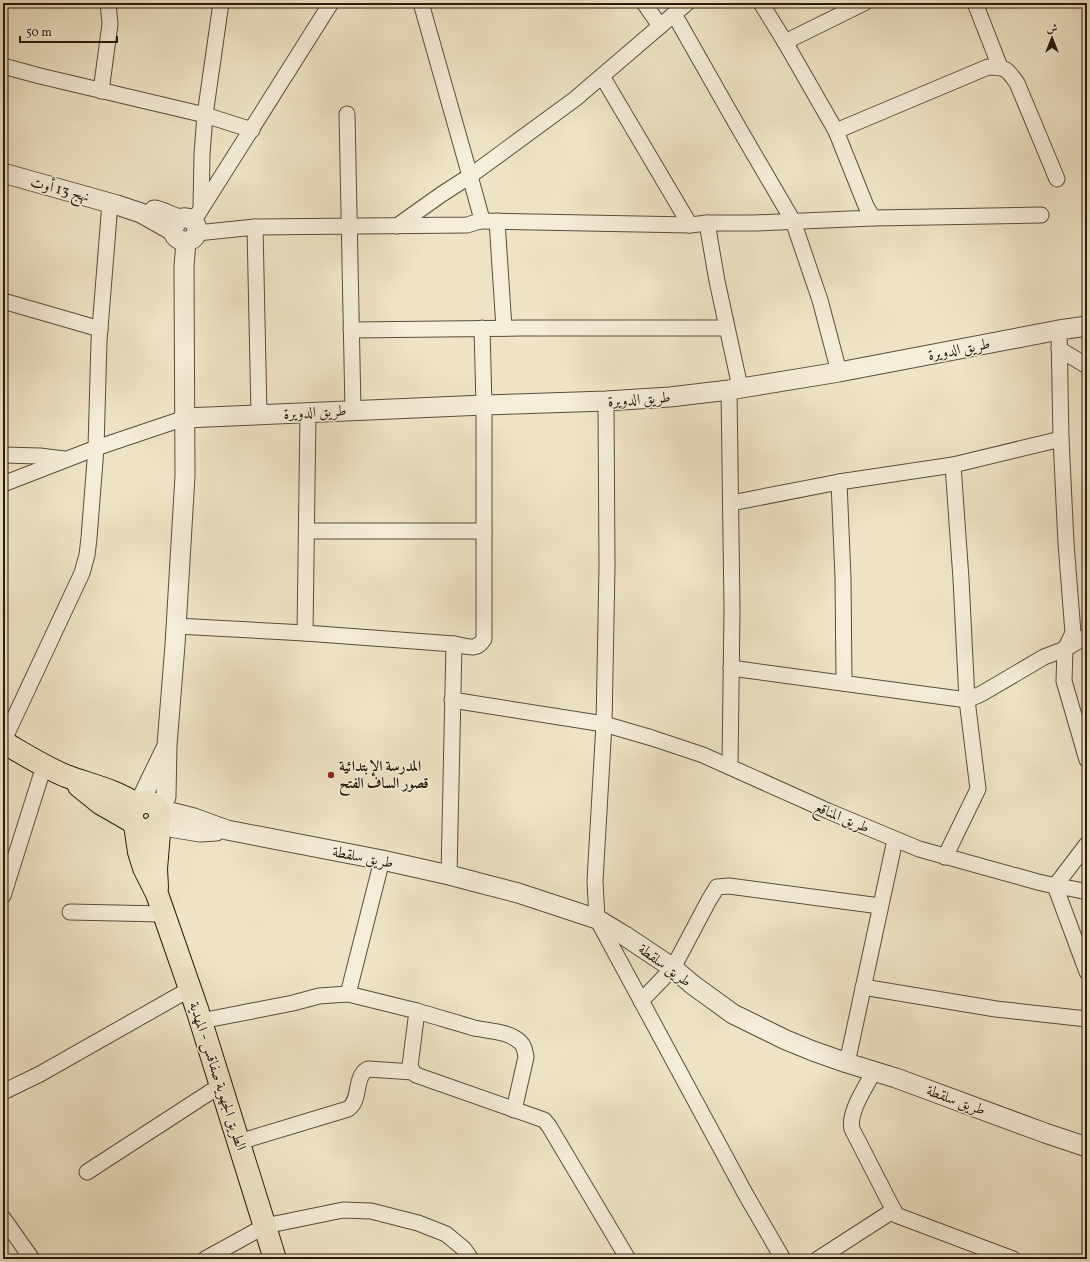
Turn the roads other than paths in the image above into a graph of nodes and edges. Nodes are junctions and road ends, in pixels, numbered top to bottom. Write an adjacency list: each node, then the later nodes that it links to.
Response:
1 (108, 3): 16 (street)
2 (221, 3): 18 (street)
3 (331, 3): 19 (street)
4 (421, 3): 22 (street)
5 (644, 3): 11 (street)
6 (687, 3): 10 (street)
7 (761, 3): 12 (street)
8 (864, 3): 12 (street)
9 (975, 3): 14 (street)
10 (674, 14): 11 (street); 29 (street)
11 (660, 26): 15 (street)
12 (785, 42): 20 (street)
13 (3, 66): 16 (street)
14 (1000, 67): 20 (street); 23 (street)
15 (602, 76): 22 (street); 32 (street)
16 (101, 91): 18 (street)
17 (347, 114): 33 (street)
18 (205, 115): 19 (street); 31 (street)
19 (252, 130): 31 (street)
20 (836, 131): 26 (street)
21 (3, 173): 24 (street, نهج 13 أوت)
22 (470, 176): 27 (street); 34 (street)
23 (1057, 179)
24 (113, 204): 31 (street, نهج 13 أوت); 41 (street)
25 (1041, 215): 26 (street)
26 (872, 218): 29 (street)
27 (480, 221): 28 (street); 34 (street)
28 (497, 221): 32 (street); 39 (street)
29 (793, 221): 30 (street); 46 (street)
30 (707, 223): 32 (street); 40 (street)
31 (188, 225): 35 (street); 53 (street)
32 (690, 225)
33 (348, 226): 34 (street); 35 (street); 42 (street)
34 (397, 226)
35 (255, 227): 52 (street)
36 (3, 301): 41 (street)
37 (1087, 326): 43 (street, طريق الدويرة)
38 (482, 328): 39 (street); 42 (street); 49 (street)
39 (504, 328): 40 (street)
40 (726, 328): 47 (street)
41 (100, 329): 55 (street)
42 (351, 330): 50 (street)
43 (1059, 330): 44 (street); 46 (street, طريق الدويرة)
44 (1059, 349): 45 (street); 54 (street)
45 (1087, 366)
46 (839, 372): 47 (street, طريق الدويرة)
47 (735, 388): 48 (street, طريق الدويرة); 61 (street)
48 (606, 401): 49 (street, طريق الدويرة); 73 (street)
49 (484, 405): 50 (street, طريق الدويرة); 63 (street)
50 (353, 410): 51 (street, طريق الدويرة)
51 (308, 412): 52 (street, طريق الدويرة); 62 (street)
52 (259, 414): 53 (street, طريق الدويرة)
53 (185, 418): 55 (street); 64 (street)
54 (1061, 439): 58 (street); 68 (street)
55 (96, 448): 57 (street); 74 (street)
56 (3, 455): 57 (street)
57 (67, 459): 60 (street)
58 (953, 465): 59 (street); 72 (street)
59 (839, 482): 61 (street); 70 (street)
60 (3, 484)
61 (730, 503): 69 (street)
62 (307, 531): 63 (street); 65 (street)
63 (484, 531): 67 (street)
64 (176, 626): 65 (street); 78 (street)
65 (305, 633): 67 (street)
66 (1087, 636): 68 (street)
67 (454, 644): 71 (street)
68 (1065, 649): 72 (street); 75 (street)
69 (731, 668): 70 (street); 77 (street)
70 (844, 684): 72 (street)
71 (452, 700): 73 (street, طريق المناقع); 84 (street)
72 (967, 700): 81 (street)
73 (604, 724): 77 (street, طريق المناقع); 91 (street)
74 (3, 742): 76 (main road)
75 (1087, 760)
76 (44, 766): 78 (main road); 83 (street)
77 (730, 767): 79 (street, طريق المناقع)
78 (146, 815): 82 (street, طريق سلقطة); 88 (main road, الطريق الجهوية صفاقس - المهدية)
79 (895, 840): 81 (street, طريق المناقع); 89 (street)
80 (1087, 844): 85 (street)
81 (945, 857): 85 (street, طريق المناقع)
82 (382, 860): 84 (street, طريق سلقطة); 96 (street)
83 (8, 862): 87 (street)
84 (449, 875): 91 (street, طريق سلقطة)
85 (1055, 886): 86 (street, طريق المناقع); 93 (street)
86 (1087, 892)
87 (3, 896)
88 (160, 904): 90 (street); 95 (main road, الطريق الجهوية صفاقس - المهدية)
89 (880, 906): 92 (street); 94 (street)
90 (70, 912)
91 (597, 919): 92 (street, طريق سلقطة); 97 (street)
92 (673, 968): 97 (street); 101 (street, طريق سلقطة)
93 (1087, 972)
94 (863, 987): 99 (street); 101 (street)
95 (190, 989): 100 (main road, الطريق الجهوية صفاقس - المهدية); 105 (street)
96 (348, 994): 98 (street); 100 (street)
97 (641, 1001): 119 (street)
98 (417, 1011): 103 (street); 106 (street)
99 (1087, 1019)
100 (201, 1021): 104 (main road, الطريق الجهوية صفاقس - المهدية)
101 (847, 1063): 102 (street, طريق سلقطة)
102 (874, 1071): 108 (street, طريق سلقطة); 110 (street)
103 (412, 1072): 106 (street); 107 (street)
104 (221, 1085): 107 (main road, الطريق الجهوية صفاقس - المهدية); 109 (street)
105 (3, 1092)
106 (514, 1110): 118 (street)
107 (239, 1142): 112 (main road, الطريق الجهوية صفاقس - المهدية)
108 (1087, 1147)
109 (87, 1172)
110 (894, 1210): 113 (street); 120 (street)
111 (3, 1218): 114 (street)
112 (265, 1226): 115 (street); 116 (main road, الطريق الجهوية صفاقس - المهدية); 117 (street)
113 (1004, 1258)
114 (32, 1259)
115 (204, 1259)
116 (275, 1259)
117 (471, 1259)
118 (628, 1259)
119 (783, 1259)
120 (818, 1259)

